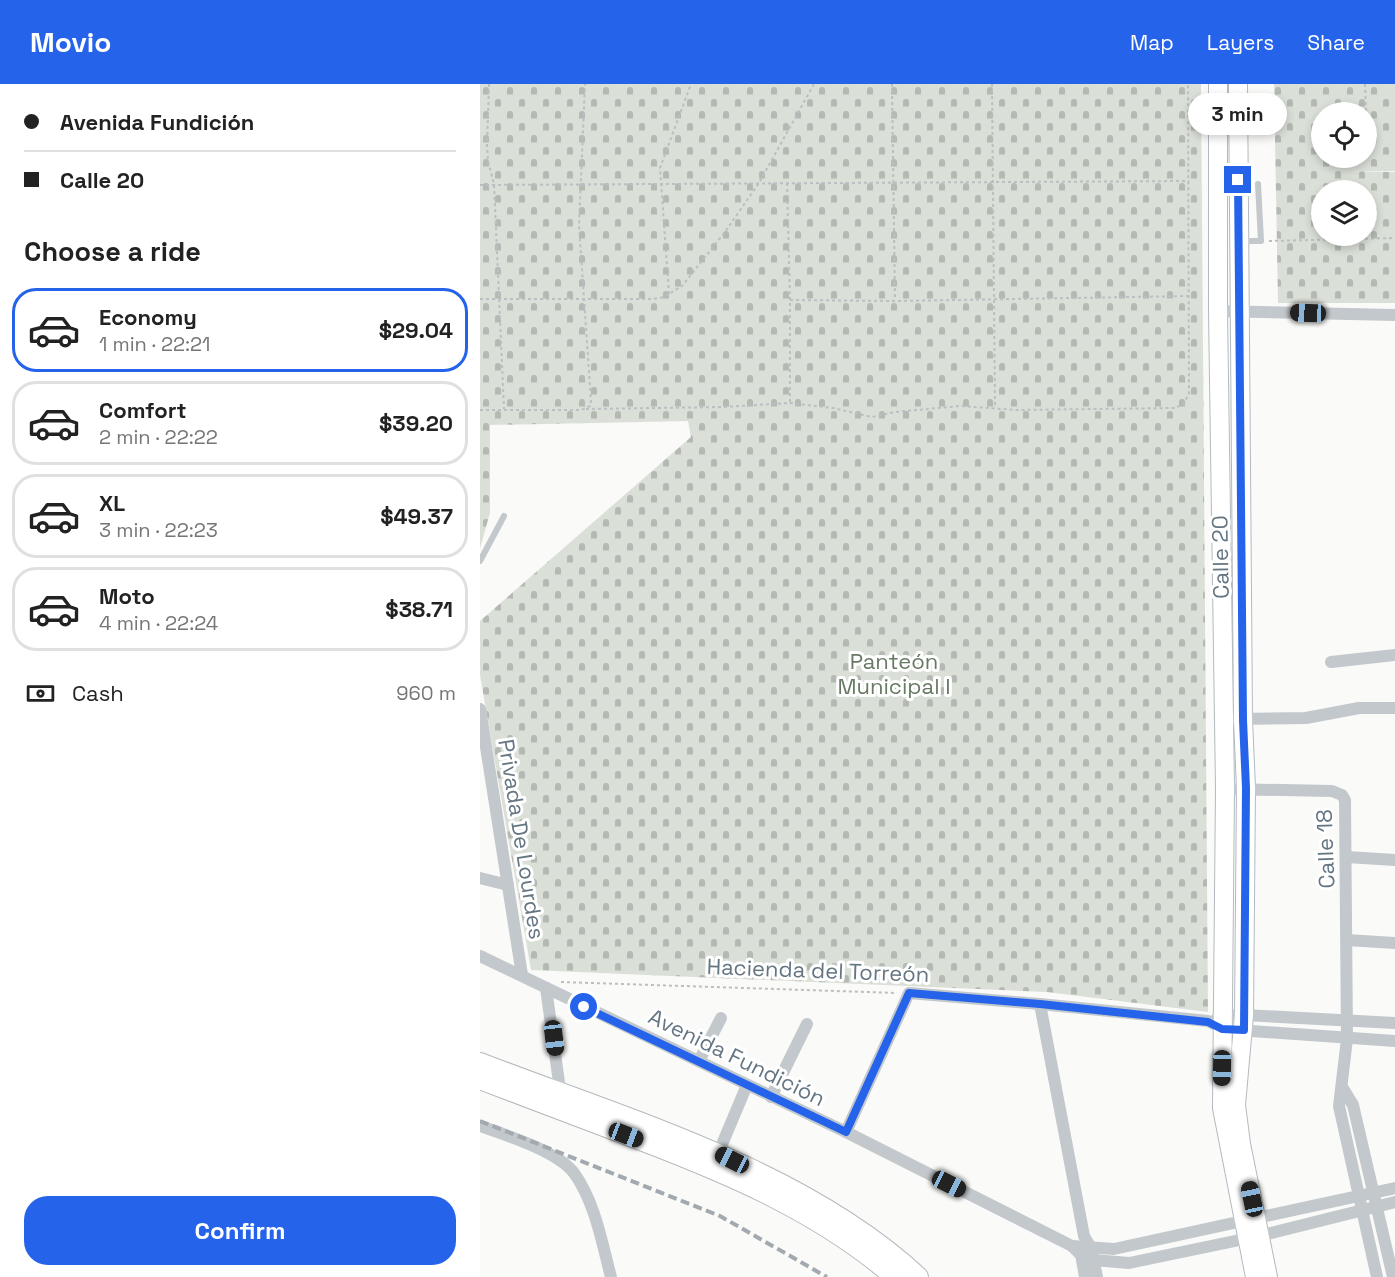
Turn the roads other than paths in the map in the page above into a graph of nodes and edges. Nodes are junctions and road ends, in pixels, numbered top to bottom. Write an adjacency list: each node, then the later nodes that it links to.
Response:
1 (1218, 84): 3 (main road, Calle 20)
2 (1238, 84): 4 (main road, Calle 20)
3 (1218, 180): 4 (main road); 7 (main road, Calle 20)
4 (1238, 180): 6 (main road, Calle 20)
5 (1258, 184): 6 (lane)
6 (1238, 241): 8 (main road, Calle 20)
7 (1218, 311): 8 (street); 10 (main road, Calle 20)
8 (1240, 311): 9 (street); 11 (main road, Calle 20)
9 (1395, 315)
10 (1220, 508): 11 (main road); 18 (main road, Calle 20)
11 (1242, 509): 19 (main road, Calle 20)
12 (504, 516): 13 (lane)
13 (480, 561)
14 (1395, 655): 15 (street)
15 (1331, 662)
16 (1395, 708): 19 (street)
17 (480, 709): 20 (street, Privada De Lourdes)
18 (1222, 718): 19 (street); 22 (main road, Calle 20)
19 (1243, 720): 21 (main road, Calle 20)
20 (485, 772): 26 (street, Privada De Lourdes)
21 (1246, 788): 22 (street, Calle 18); 23 (street, Calle 18); 28 (main road, Calle 20)
22 (1225, 789): 27 (main road, Calle 20)
23 (1347, 857): 24 (street); 29 (street, Calle 18)
24 (1395, 860)
25 (480, 878): 26 (street)
26 (508, 885): 32 (street, Privada De Lourdes)
27 (1224, 893): 28 (main road); 37 (main road, Calle 20)
28 (1245, 894): 38 (main road, Calle 20)
29 (1347, 940): 30 (street); 36 (street, Calle 18)
30 (1395, 943)
31 (480, 956): 32 (street, Avenida Fundición)
32 (522, 975): 33 (street, Avenida Fundición)
33 (546, 988): 43 (street, Avenida Fundición); 49 (street)
34 (1040, 1004): 37 (street, Hacienda del Torreón); 51 (street, Hacienda del Torreón); 61 (street)
35 (721, 1018): 43 (street)
36 (1346, 1020): 38 (street); 39 (street); 41 (street, Calle 18)
37 (1218, 1022): 38 (street, Hacienda del Torreón); 59 (main road, Calle 20)
38 (1244, 1023): 41 (street); 59 (main road, Calle 20)
39 (1395, 1023)
40 (807, 1024): 48 (street)
41 (1347, 1039): 42 (street); 47 (street, Calle 18)
42 (1395, 1041)
43 (699, 1061): 46 (street, Avenida Fundición)
44 (480, 1063): 49 (main road)
45 (480, 1080): 49 (main road)
46 (747, 1085): 48 (street, Avenida Fundición); 52 (street)
47 (1342, 1087): 54 (street); 55 (street, Calle 18)
48 (771, 1097): 51 (street, Avenida Fundición)
49 (561, 1102): 52 (main road)
50 (480, 1126): 62 (street)
51 (846, 1132): 61 (street, Avenida Fundición)
52 (715, 1160): 63 (main road); 64 (main road)
53 (1395, 1188): 54 (street)
54 (1372, 1193): 55 (street); 57 (street)
55 (1358, 1197): 58 (street, Calle 18); 59 (street)
56 (1395, 1202): 57 (street)
57 (1377, 1206): 58 (street); 70 (street)
58 (1361, 1211): 60 (street); 69 (street, Calle 18)
59 (1249, 1219): 60 (main road); 61 (street)
60 (1253, 1237): 61 (street); 67 (main road); 68 (main road)
61 (1084, 1249): 65 (street); 66 (street)
62 (611, 1277)
63 (895, 1277)
64 (918, 1277)
65 (1085, 1277)
66 (1097, 1277)
67 (1255, 1277)
68 (1268, 1277)
69 (1377, 1277)
70 (1393, 1277)

